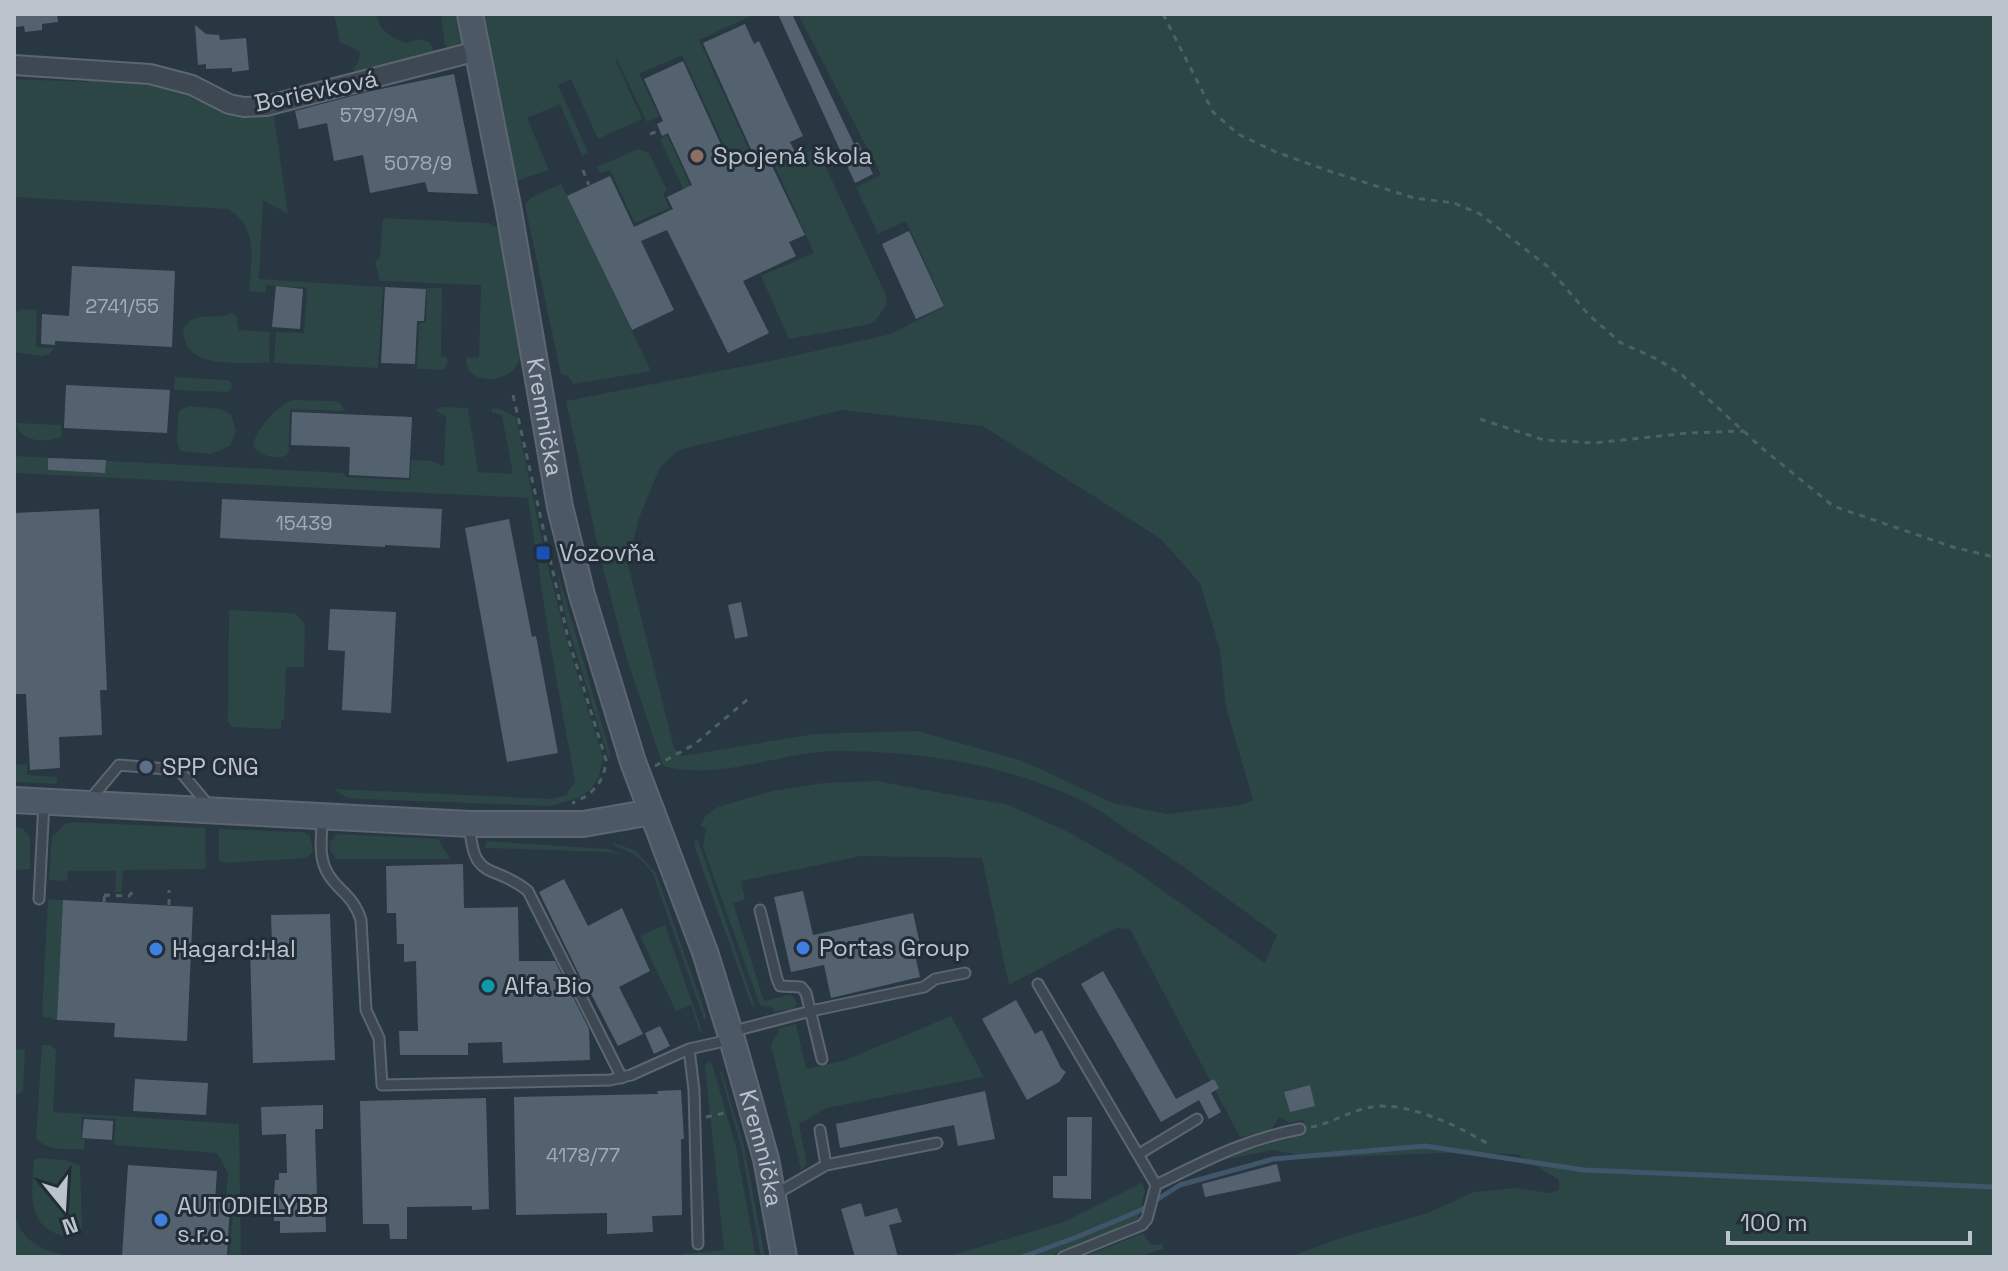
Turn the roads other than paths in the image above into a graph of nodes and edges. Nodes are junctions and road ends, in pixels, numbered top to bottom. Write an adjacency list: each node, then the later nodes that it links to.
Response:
1 (470, 14): 2 (main road, Kremnička)
2 (477, 51): 3 (street, Borievková); 8 (main road, Kremnička)
3 (14, 65)
4 (14, 800): 5 (main road)
5 (44, 801): 6 (main road); 11 (lane)
6 (86, 804): 7 (main road); 7 (lane)
7 (212, 810): 9 (main road)
8 (652, 812): 10 (main road); 16 (main road, Kremnička)
9 (322, 816): 10 (main road); 19 (lane)
10 (470, 824): 19 (lane)
11 (39, 899)
12 (760, 910): 15 (lane)
13 (965, 973): 15 (lane)
14 (1038, 984): 24 (lane)
15 (811, 1011): 16 (lane); 18 (lane)
16 (731, 1036): 17 (lane); 27 (main road, Kremnička)
17 (686, 1050): 19 (lane); 28 (lane)
18 (822, 1059)
19 (622, 1078)
20 (1197, 1119): 24 (lane)
21 (1300, 1129): 26 (lane)
22 (820, 1130): 25 (lane)
23 (937, 1143): 25 (lane)
24 (1139, 1154): 26 (lane)
25 (826, 1165): 27 (lane)
26 (1156, 1185): 30 (lane)
27 (774, 1195): 29 (main road, Kremnička)
28 (698, 1244)
29 (784, 1257)
30 (1063, 1257)

